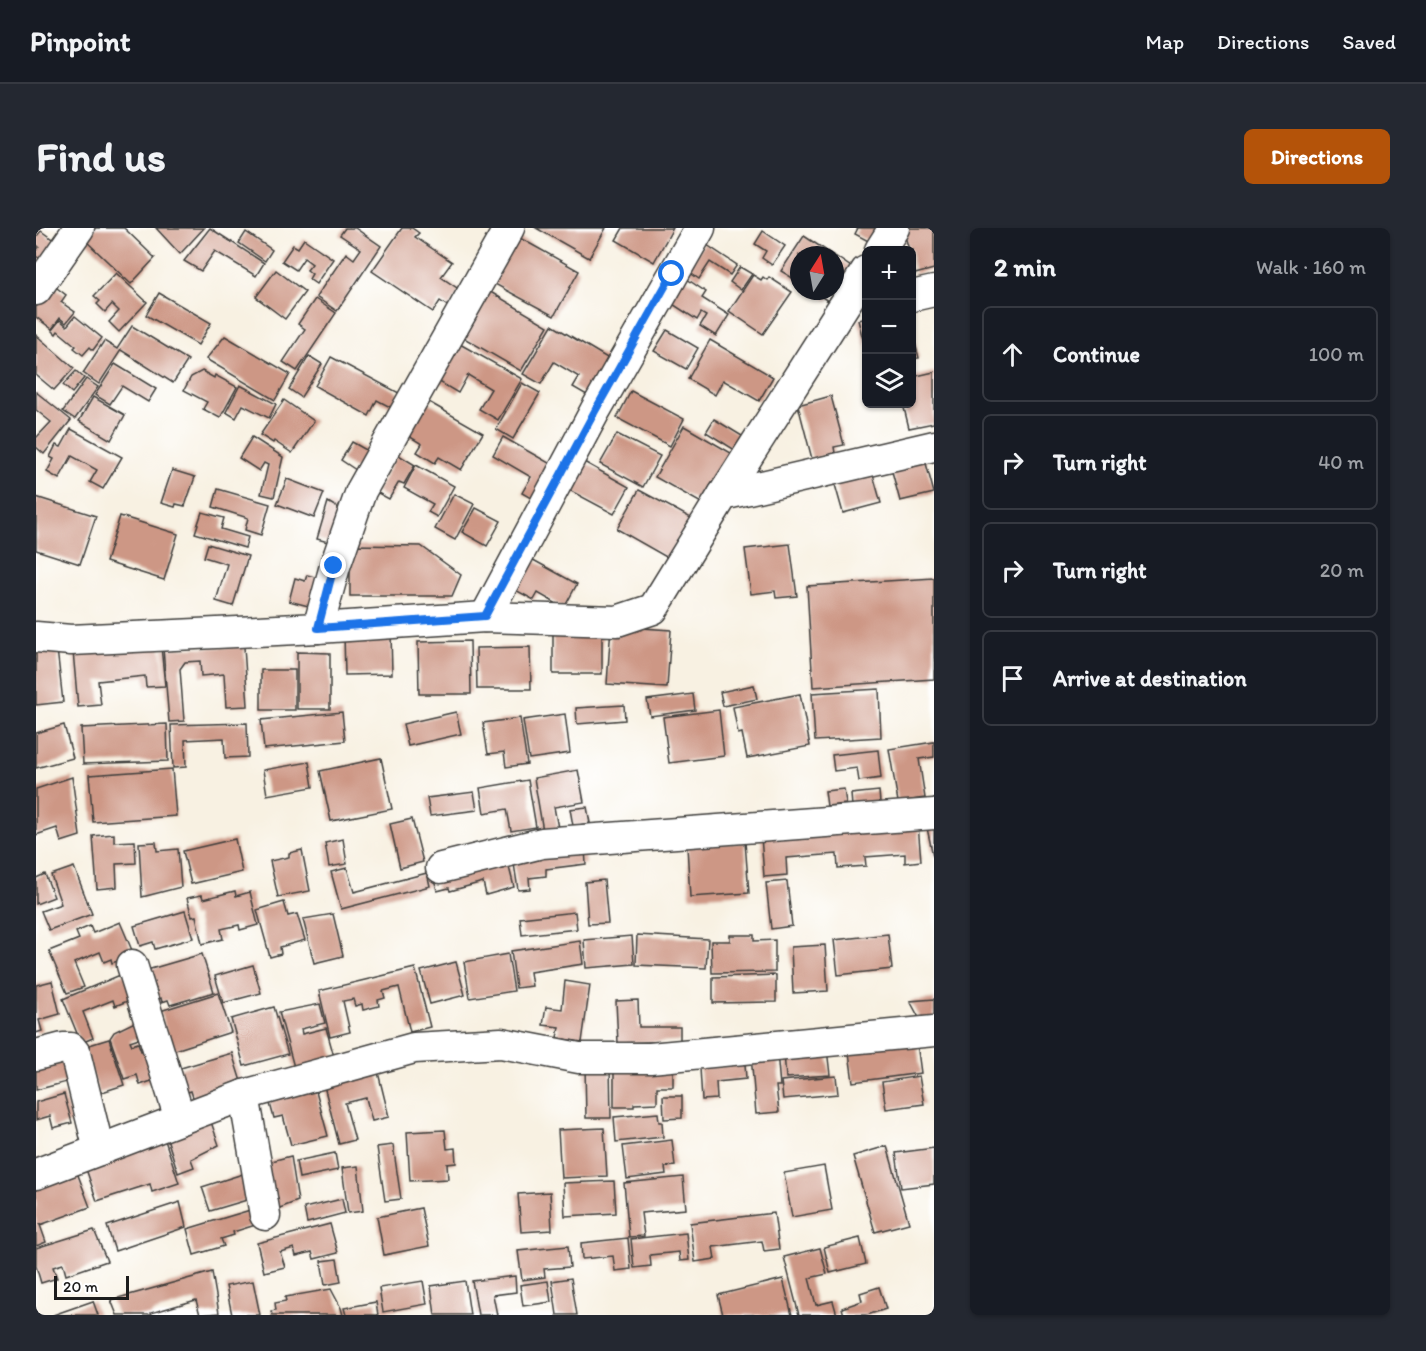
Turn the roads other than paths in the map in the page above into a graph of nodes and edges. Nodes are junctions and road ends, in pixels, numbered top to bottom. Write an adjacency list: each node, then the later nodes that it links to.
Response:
1 (79, 228): 7 (street)
2 (509, 228): 14 (street)
3 (700, 228): 13 (street)
4 (894, 228): 5 (street)
5 (883, 246)
6 (862, 285): 10 (street)
7 (36, 290)
8 (934, 291): 9 (street)
9 (916, 295)
10 (853, 310): 12 (street)
11 (934, 446): 12 (street)
12 (723, 495): 13 (street)
13 (485, 616): 14 (street)
14 (318, 628): 15 (street)
15 (36, 637)
16 (934, 814): 17 (street)
17 (441, 868)
18 (132, 965): 22 (street)
19 (934, 1031): 21 (street)
20 (36, 1055): 23 (street)
21 (244, 1095): 22 (street); 25 (street)
22 (180, 1119): 23 (street)
23 (99, 1150): 24 (street)
24 (36, 1174)
25 (265, 1215)

